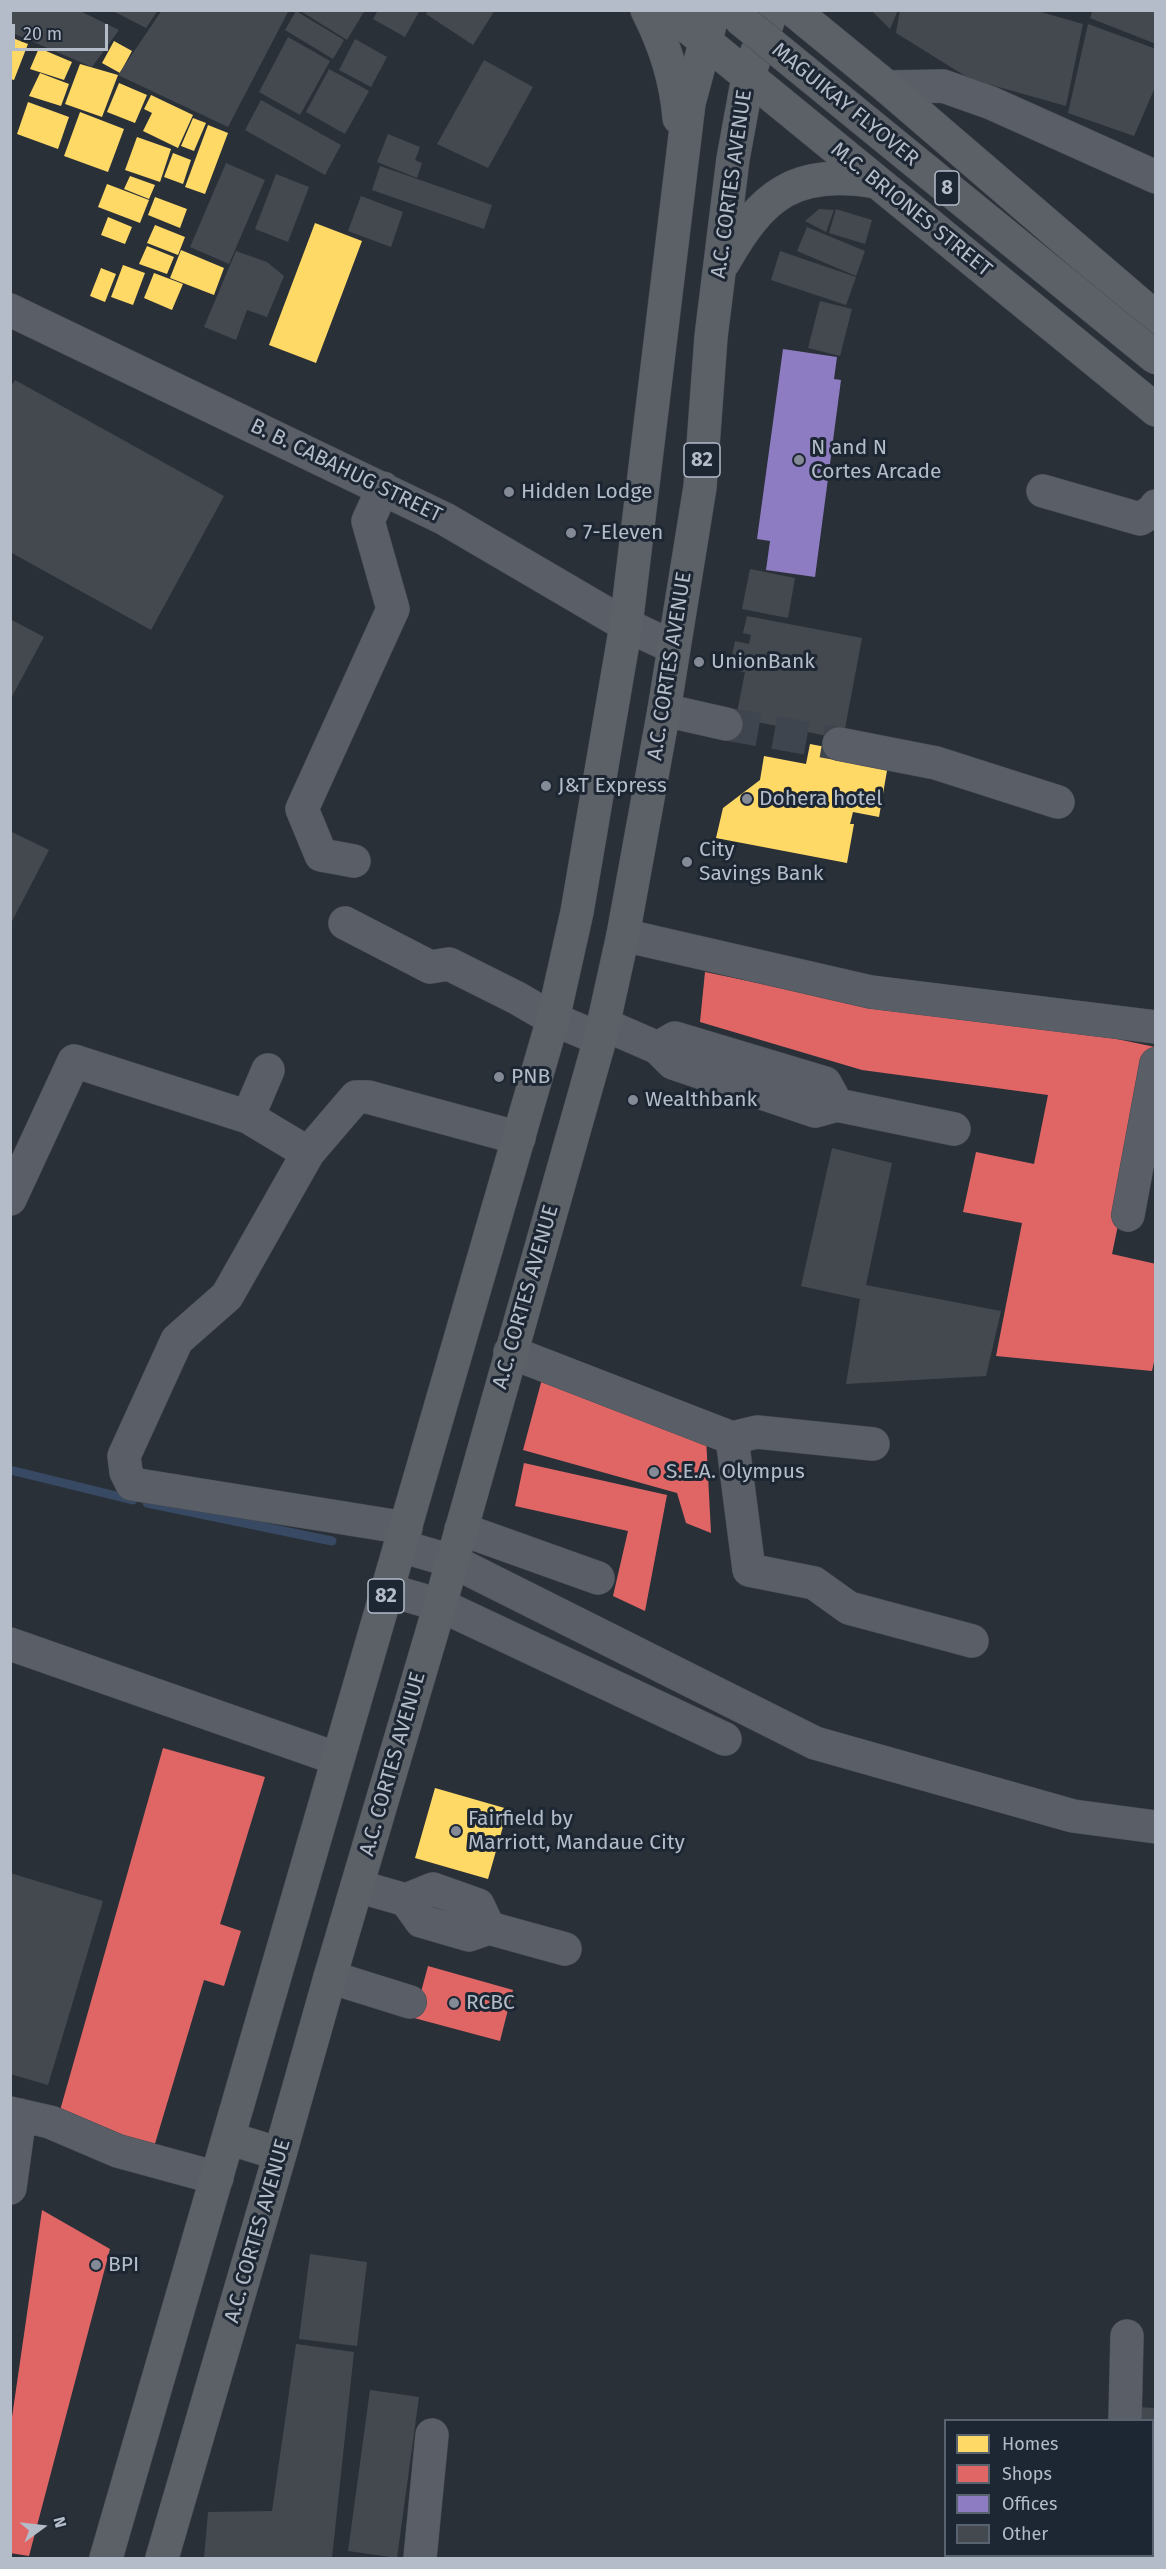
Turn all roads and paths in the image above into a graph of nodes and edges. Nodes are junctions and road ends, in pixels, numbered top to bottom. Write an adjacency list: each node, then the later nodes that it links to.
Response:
1 (647, 10): 10 (main road)
2 (667, 10): 7 (main road, M.C. BRIONES STREET / 8)
3 (714, 10): 7 (main road, 82)
4 (730, 10): 16 (main road, MAGUIKAY FLYOVER / 8, bridge)
5 (772, 10): 8 (main road, A.C. CORTES AVENUE / 82)
6 (793, 10): 9 (main road, 8)
7 (705, 42): 8 (main road, M.C. BRIONES STREET / 8); 10 (main road, 82)
8 (748, 77): 12 (main road, M.C. BRIONES STREET / 8); 13 (main road, A.C. CORTES AVENUE / 82)
9 (887, 87): 11 (street); 15 (main road, 8)
10 (682, 152): 21 (main road, 82)
11 (1155, 177)
12 (876, 182): 13 (main road); 17 (main road, M.C. BRIONES STREET / 8)
13 (718, 272): 22 (main road, A.C. CORTES AVENUE / 82)
14 (10, 310): 18 (street, B. B. CABAHUG STREET)
15 (1155, 318)
16 (1155, 358)
17 (1155, 410)
18 (383, 488): 21 (street, B. B. CABAHUG STREET); 27 (street)
19 (1043, 491): 20 (street)
20 (1155, 506)
21 (626, 625): 22 (street, B. B. CABAHUG STREET); 30 (main road, 82)
22 (673, 647): 23 (main road, A.C. CORTES AVENUE / 82)
23 (664, 710): 24 (street); 29 (main road, A.C. CORTES AVENUE / 82)
24 (726, 724)
25 (839, 744): 26 (street)
26 (1058, 802)
27 (354, 861)
28 (345, 923): 30 (street)
29 (623, 935): 31 (street); 32 (main road, A.C. CORTES AVENUE / 82)
30 (553, 1019): 32 (street); 37 (main road, 82)
31 (1155, 1027)
32 (601, 1031): 36 (street); 41 (main road, A.C. CORTES AVENUE / 82)
33 (1155, 1064): 40 (street)
34 (268, 1070): 35 (street)
35 (248, 1117): 38 (street); 39 (street)
36 (954, 1129)
37 (519, 1138): 38 (street); 45 (main road, 82)
38 (308, 1153): 45 (street)
39 (10, 1199)
40 (1128, 1215)
41 (510, 1353): 42 (street); 44 (main road, A.C. CORTES AVENUE / 82)
42 (732, 1438): 43 (street); 50 (street)
43 (873, 1444)
44 (461, 1529): 46 (main road, A.C. CORTES AVENUE / 82); 47 (street)
45 (403, 1537): 46 (street); 48 (main road, 82)
46 (452, 1561): 49 (main road, A.C. CORTES AVENUE / 82); 54 (street)
47 (598, 1578)
48 (388, 1590): 49 (street); 53 (main road, 82)
49 (440, 1605): 52 (street); 55 (main road, A.C. CORTES AVENUE / 82)
50 (972, 1641)
51 (10, 1644): 53 (street)
52 (725, 1739)
53 (338, 1759): 60 (main road, 82)
54 (1155, 1827)
55 (357, 1886): 56 (street); 57 (main road, A.C. CORTES AVENUE / 82)
56 (565, 1949)
57 (330, 1977): 58 (street); 61 (main road, A.C. CORTES AVENUE / 82)
58 (410, 2002)
59 (15, 2114): 62 (street); 63 (street)
60 (228, 2138): 61 (main road); 62 (main road, 82)
61 (280, 2154): 68 (main road, A.C. CORTES AVENUE / 82)
62 (218, 2178): 67 (main road, 82)
63 (10, 2188)
64 (1127, 2336): 65 (street)
65 (1125, 2419)
66 (432, 2435): 69 (street)
67 (106, 2559)
68 (162, 2559)
69 (420, 2559)

